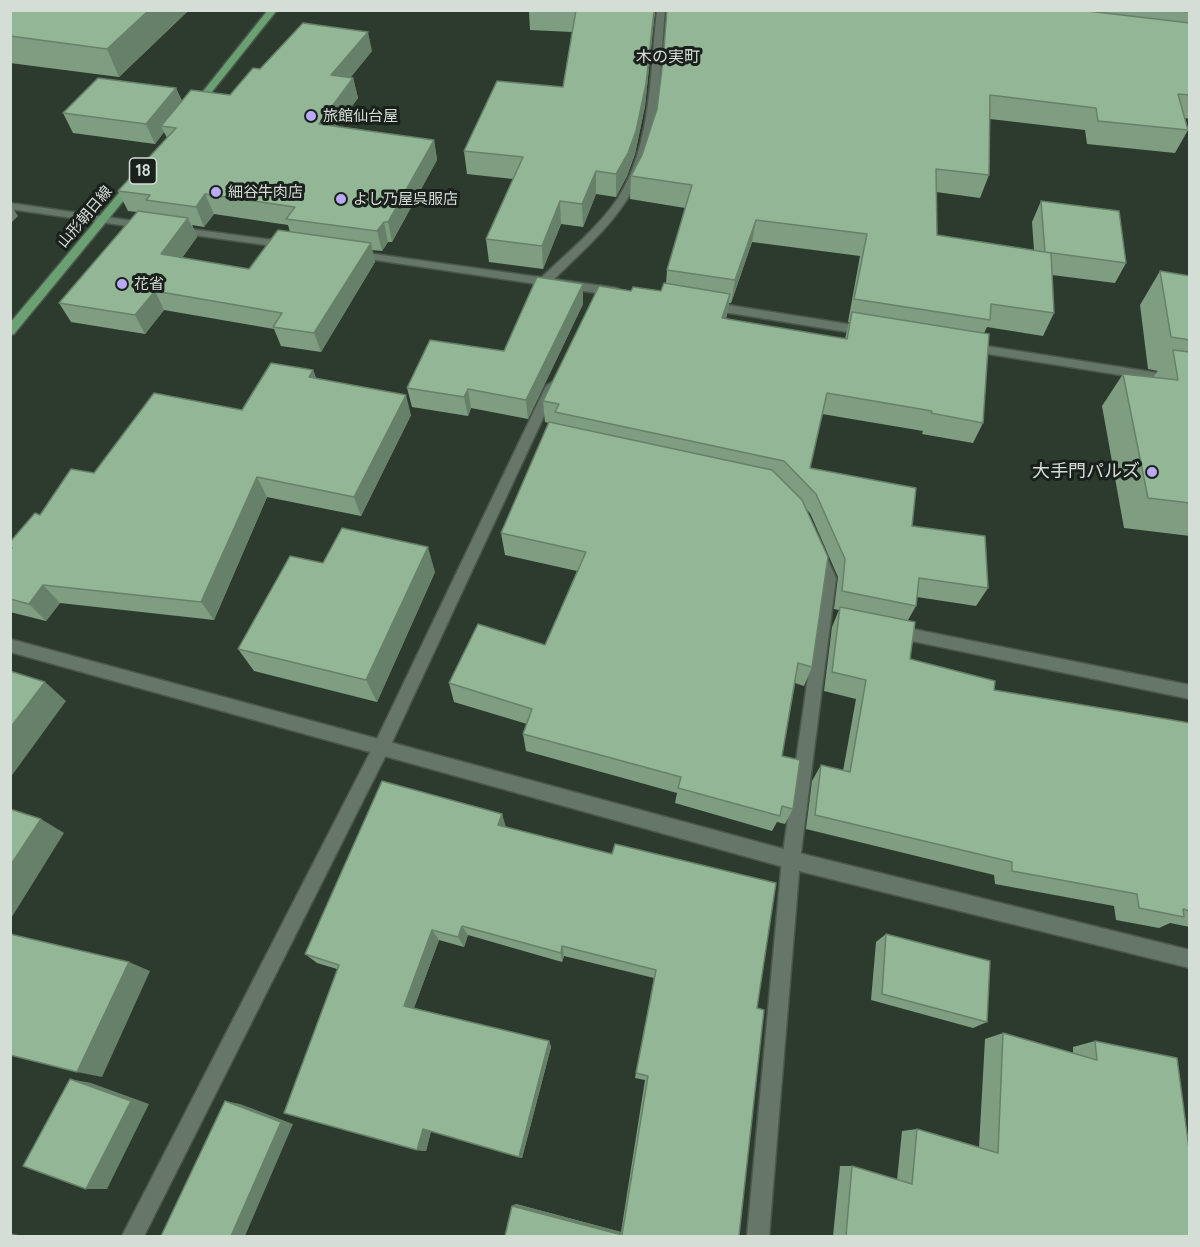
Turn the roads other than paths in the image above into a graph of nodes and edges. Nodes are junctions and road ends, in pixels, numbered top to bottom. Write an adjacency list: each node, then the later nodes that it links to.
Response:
1 (273, 10): 3 (main road)
2 (661, 10): 9 (street)
3 (192, 111)
4 (140, 174): 6 (main road, 山形朝日線 / 18)
5 (10, 206): 6 (street)
6 (103, 220): 7 (street); 14 (main road, 山形朝日線 / 18)
7 (301, 247)
8 (336, 252): 9 (street)
9 (546, 280): 10 (street)
10 (599, 289): 11 (street); 13 (street)
11 (635, 295)
12 (694, 304): 15 (street)
13 (589, 310)
14 (10, 331)
15 (883, 333)
16 (953, 345): 18 (street)
17 (559, 372): 19 (street)
18 (1190, 382)
19 (528, 434): 20 (street); 25 (street)
20 (552, 439)
21 (812, 538): 26 (street)
22 (881, 628): 24 (street)
23 (10, 645): 25 (street)
24 (1190, 692)
25 (381, 748): 26 (street); 28 (street)
26 (790, 860): 27 (street); 29 (street)
27 (1190, 959)
28 (133, 1236)
29 (758, 1236)

